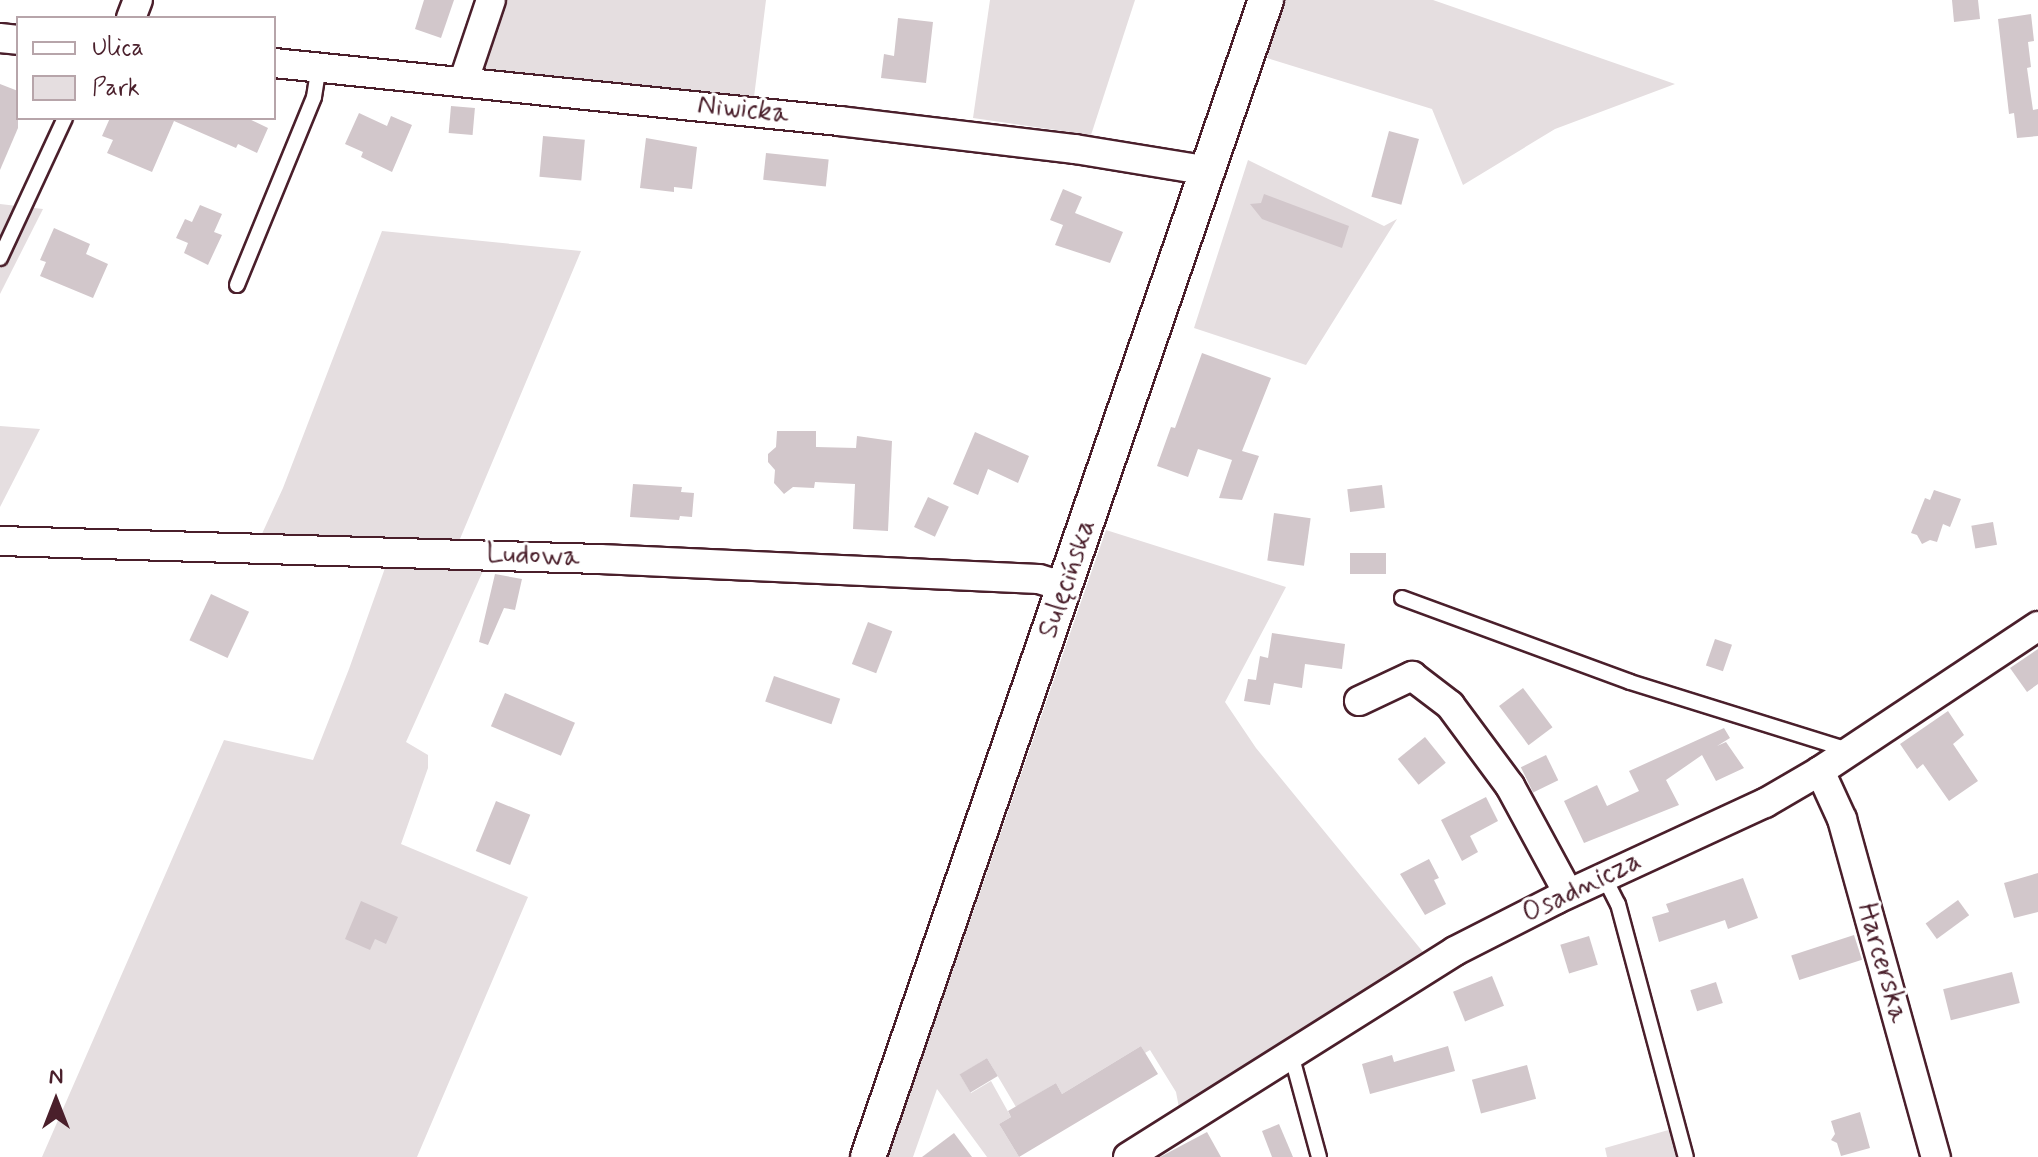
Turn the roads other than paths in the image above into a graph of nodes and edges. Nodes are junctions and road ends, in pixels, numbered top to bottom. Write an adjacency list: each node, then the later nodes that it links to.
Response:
1 (491, 0): 5 (street)
2 (1266, 0): 7 (street, Sulęcińska)
3 (276, 63): 4 (street, Niwicka)
4 (319, 67): 5 (street, Niwicka); 9 (lane)
5 (464, 80): 7 (street, Niwicka)
6 (64, 120): 8 (lane)
7 (1210, 171): 11 (street, Sulęcińska)
8 (0, 258)
9 (237, 285)
10 (0, 541): 11 (street, Ludowa)
11 (1065, 587): 20 (street, Sulęcińska)
12 (1402, 598): 15 (lane)
13 (2038, 626): 15 (street, Osadnicza)
14 (1359, 701): 18 (street)
15 (1850, 751): 16 (street, Osadnicza)
16 (1820, 771): 17 (street, Osadnicza); 24 (street, Harcerska)
17 (1604, 877): 18 (street, Osadnicza); 23 (lane)
18 (1568, 893): 19 (street, Osadnicza)
19 (1291, 1054): 21 (street, Osadnicza); 22 (lane)
20 (868, 1157)
21 (1128, 1157)
22 (1319, 1157)
23 (1686, 1157)
24 (1936, 1157)

